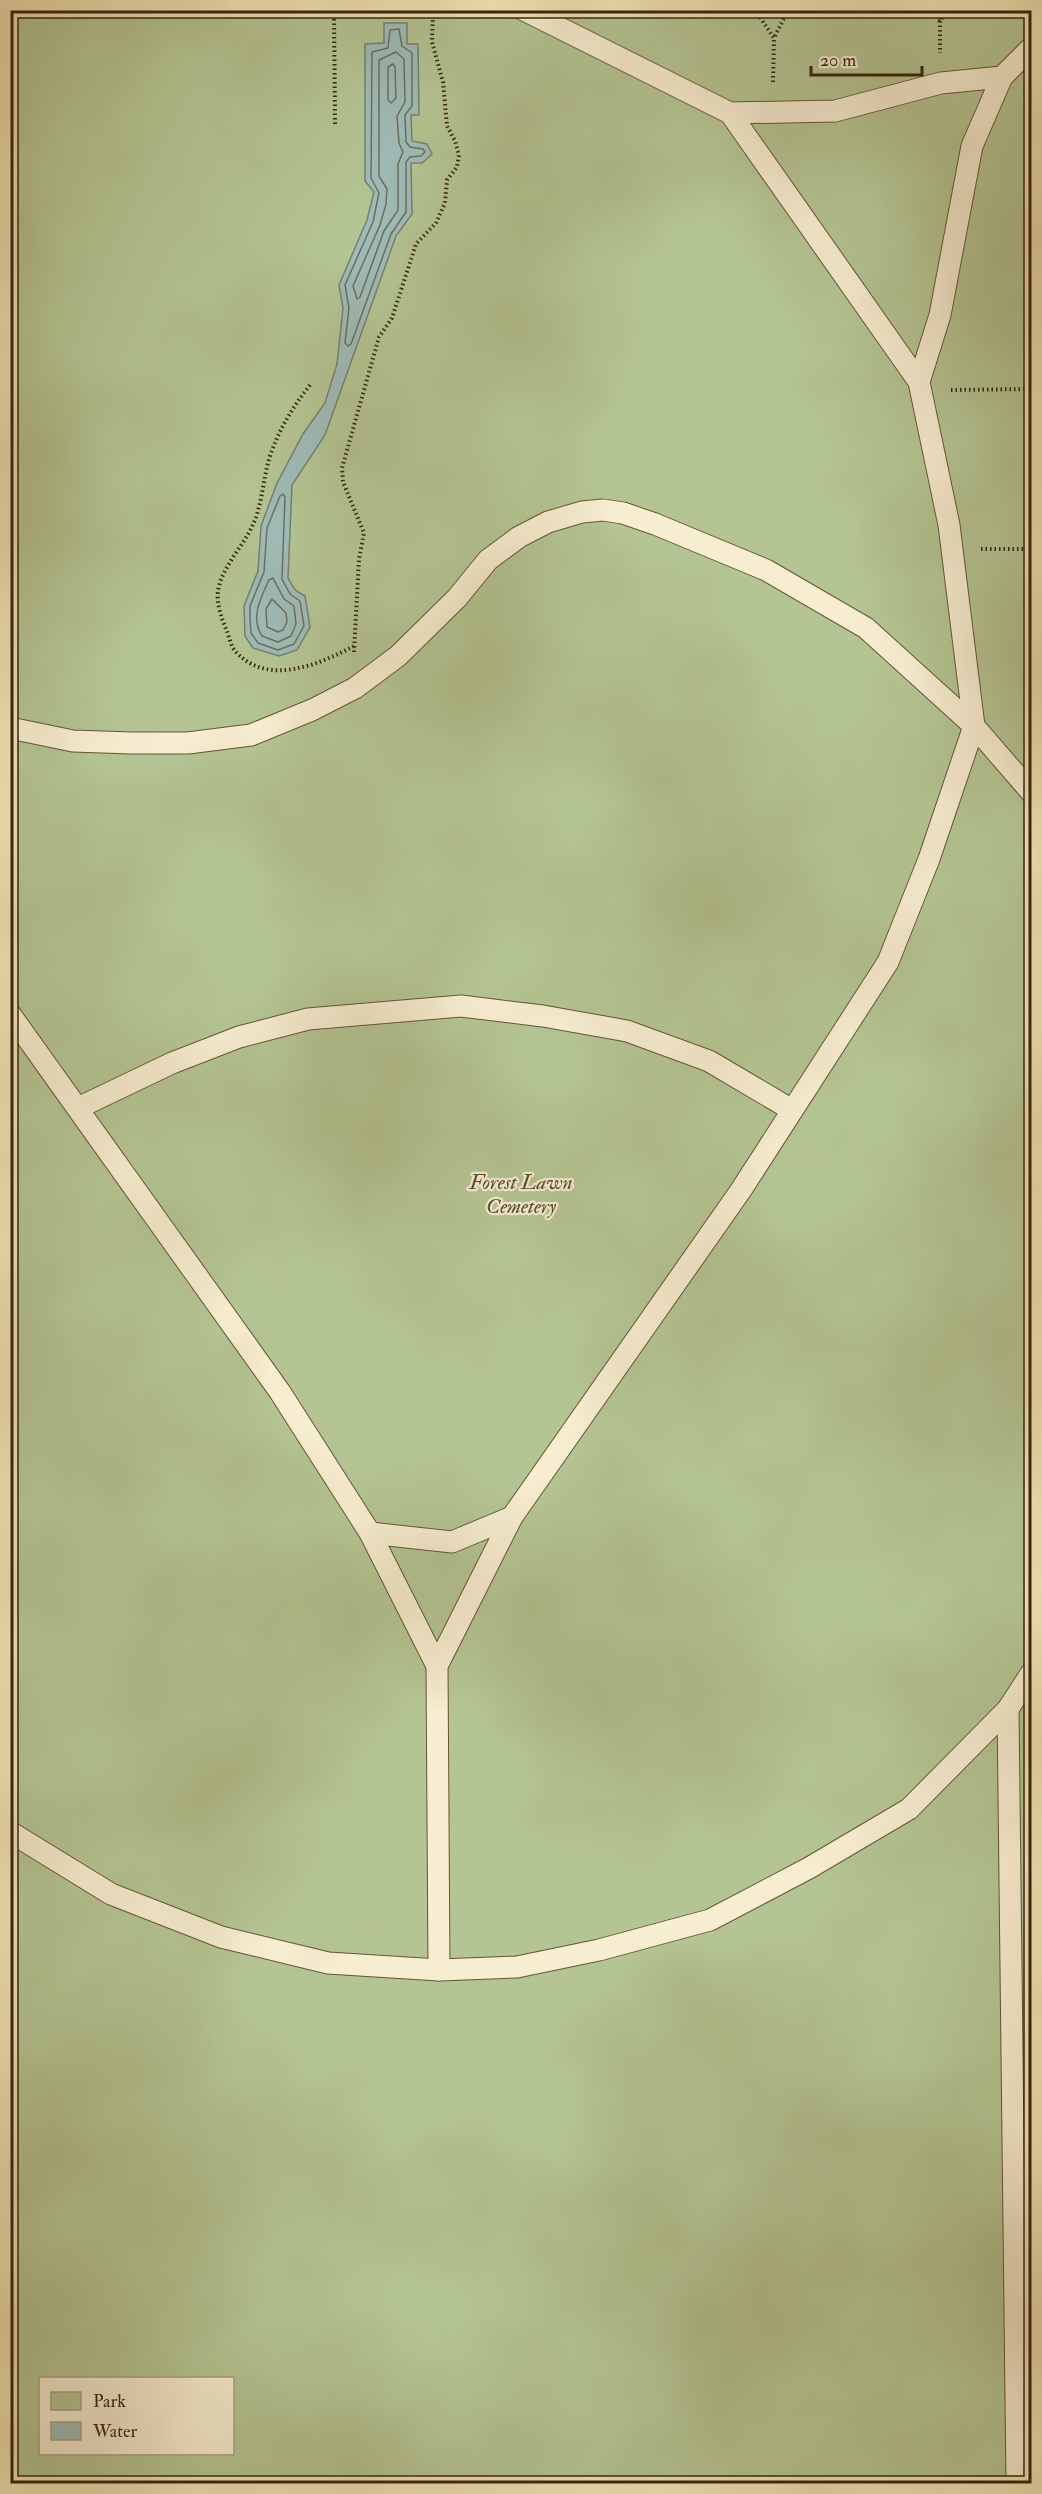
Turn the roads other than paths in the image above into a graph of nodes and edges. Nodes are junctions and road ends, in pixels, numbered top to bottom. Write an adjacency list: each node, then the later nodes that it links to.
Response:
1 (524, 10): 4 (lane)
2 (1032, 47): 3 (lane)
3 (1002, 77): 4 (lane); 5 (lane)
4 (730, 113): 5 (lane)
5 (920, 386): 6 (lane)
6 (974, 726): 7 (lane); 8 (lane); 11 (lane)
7 (10, 728)
8 (1032, 793)
9 (10, 1014): 10 (lane)
10 (80, 1107): 11 (lane); 13 (lane)
11 (792, 1110): 12 (lane)
12 (513, 1516): 13 (lane); 14 (lane)
13 (370, 1533): 14 (lane)
14 (437, 1666): 18 (lane)
15 (1032, 1672): 16 (lane)
16 (1008, 1709): 18 (lane); 19 (lane)
17 (10, 1832): 18 (lane)
18 (439, 1970)
19 (1017, 2484)

